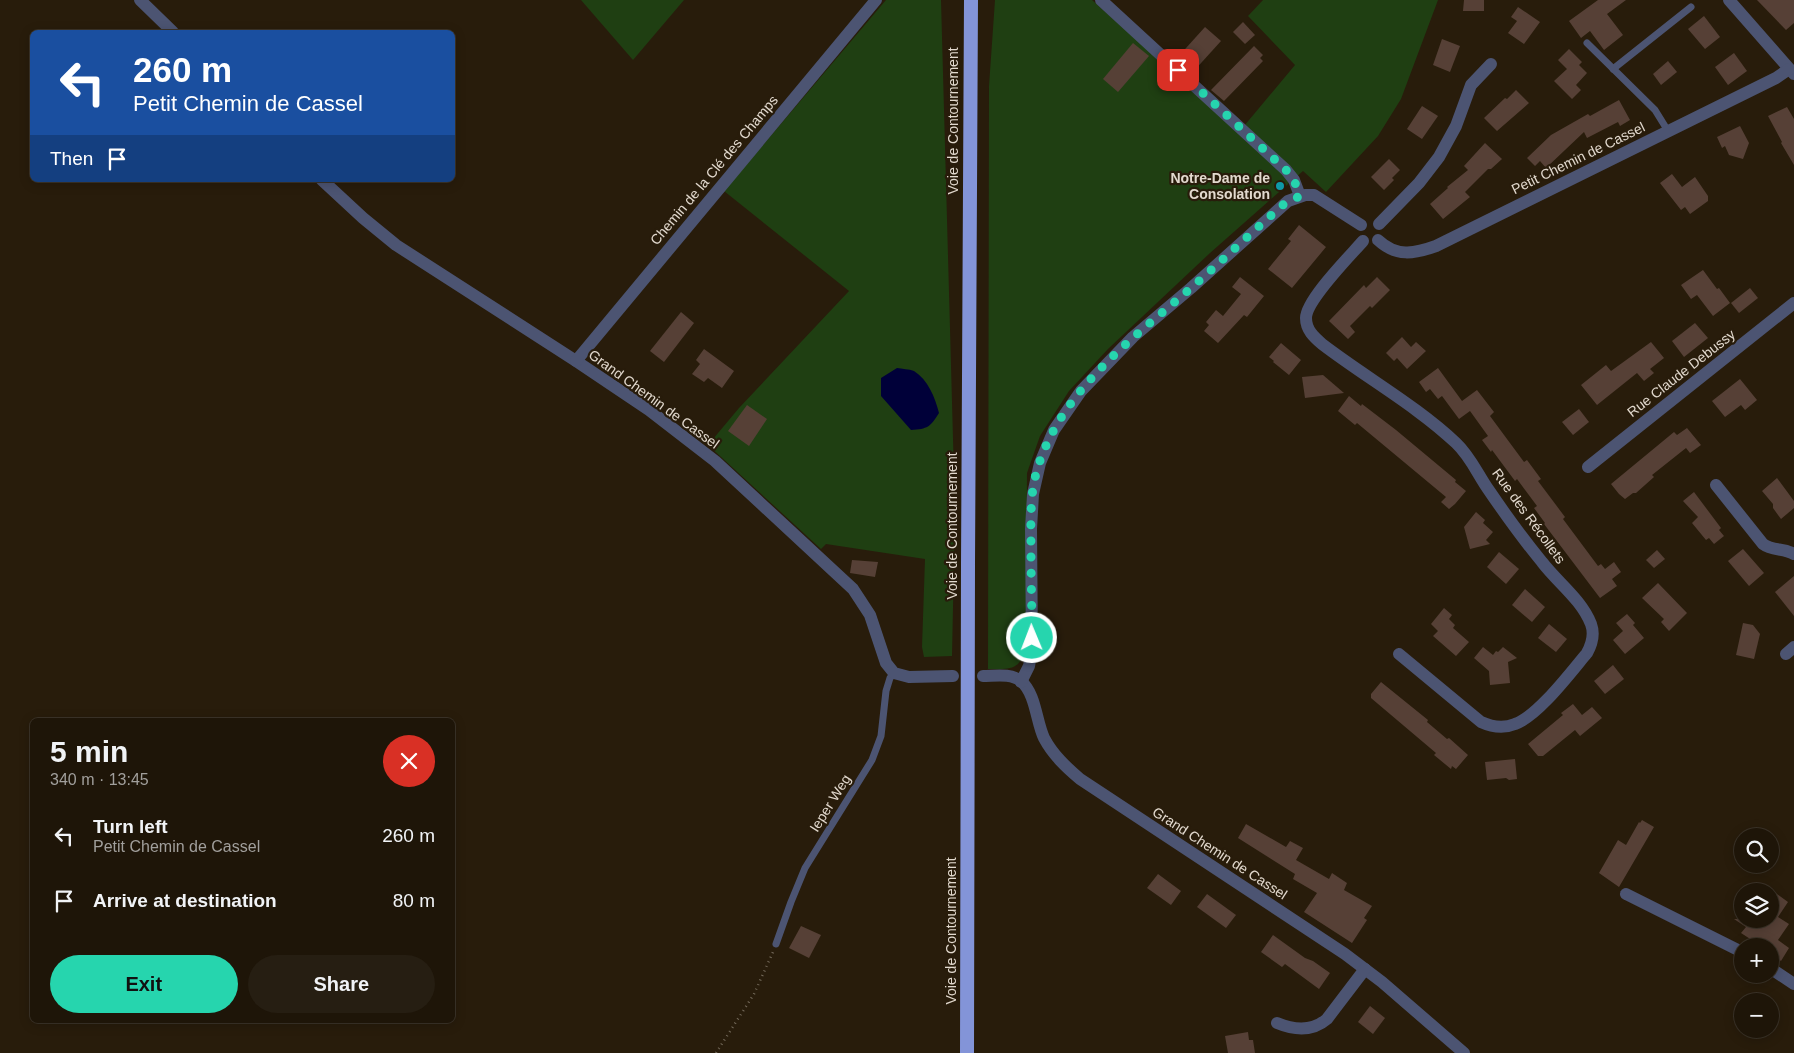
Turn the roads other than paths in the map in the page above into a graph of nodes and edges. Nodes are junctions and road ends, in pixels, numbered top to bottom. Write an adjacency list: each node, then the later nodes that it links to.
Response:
1 (140, 0): 7 (street)
2 (876, 0): 20 (street, Chemin de la Clé des Champs)
3 (971, 0): 36 (highway, Voie de Contournement)
4 (1101, 0): 14 (street)
5 (1729, 0): 11 (street)
6 (1691, 7): 10 (lane)
7 (171, 30)
8 (1587, 43): 10 (lane)
9 (1491, 64): 15 (street)
10 (1613, 68): 12 (lane)
11 (1792, 71): 12 (street, Petit Chemin de Cassel)
12 (1668, 131): 17 (street, Petit Chemin de Cassel)
13 (324, 182): 20 (street, Grand Chemin de Cassel)
14 (1300, 196): 16 (street); 28 (street)
15 (1379, 224): 16 (street); 17 (street)
16 (1361, 225): 18 (street)
17 (1378, 240): 18 (street)
18 (1363, 241): 24 (street, Rue des Récollets)
19 (1794, 303): 21 (street, Rue Claude Debussy)
20 (576, 360): 25 (street, Grand Chemin de Cassel)
21 (1588, 467)
22 (1716, 485): 23 (street)
23 (1794, 554)
24 (1399, 654)
25 (894, 673): 26 (street); 30 (lane, Ieper Weg)
26 (953, 676)
27 (983, 676): 28 (street)
28 (1021, 682): 32 (street, Grand Chemin de Cassel)
29 (1626, 894): 31 (street)
30 (776, 944)
31 (1734, 948)
32 (1365, 969): 35 (street); 37 (street, Grand Chemin de Cassel)
33 (1779, 974): 34 (street)
34 (1794, 984)
35 (1276, 1023)
36 (968, 1053)
37 (1464, 1053)

